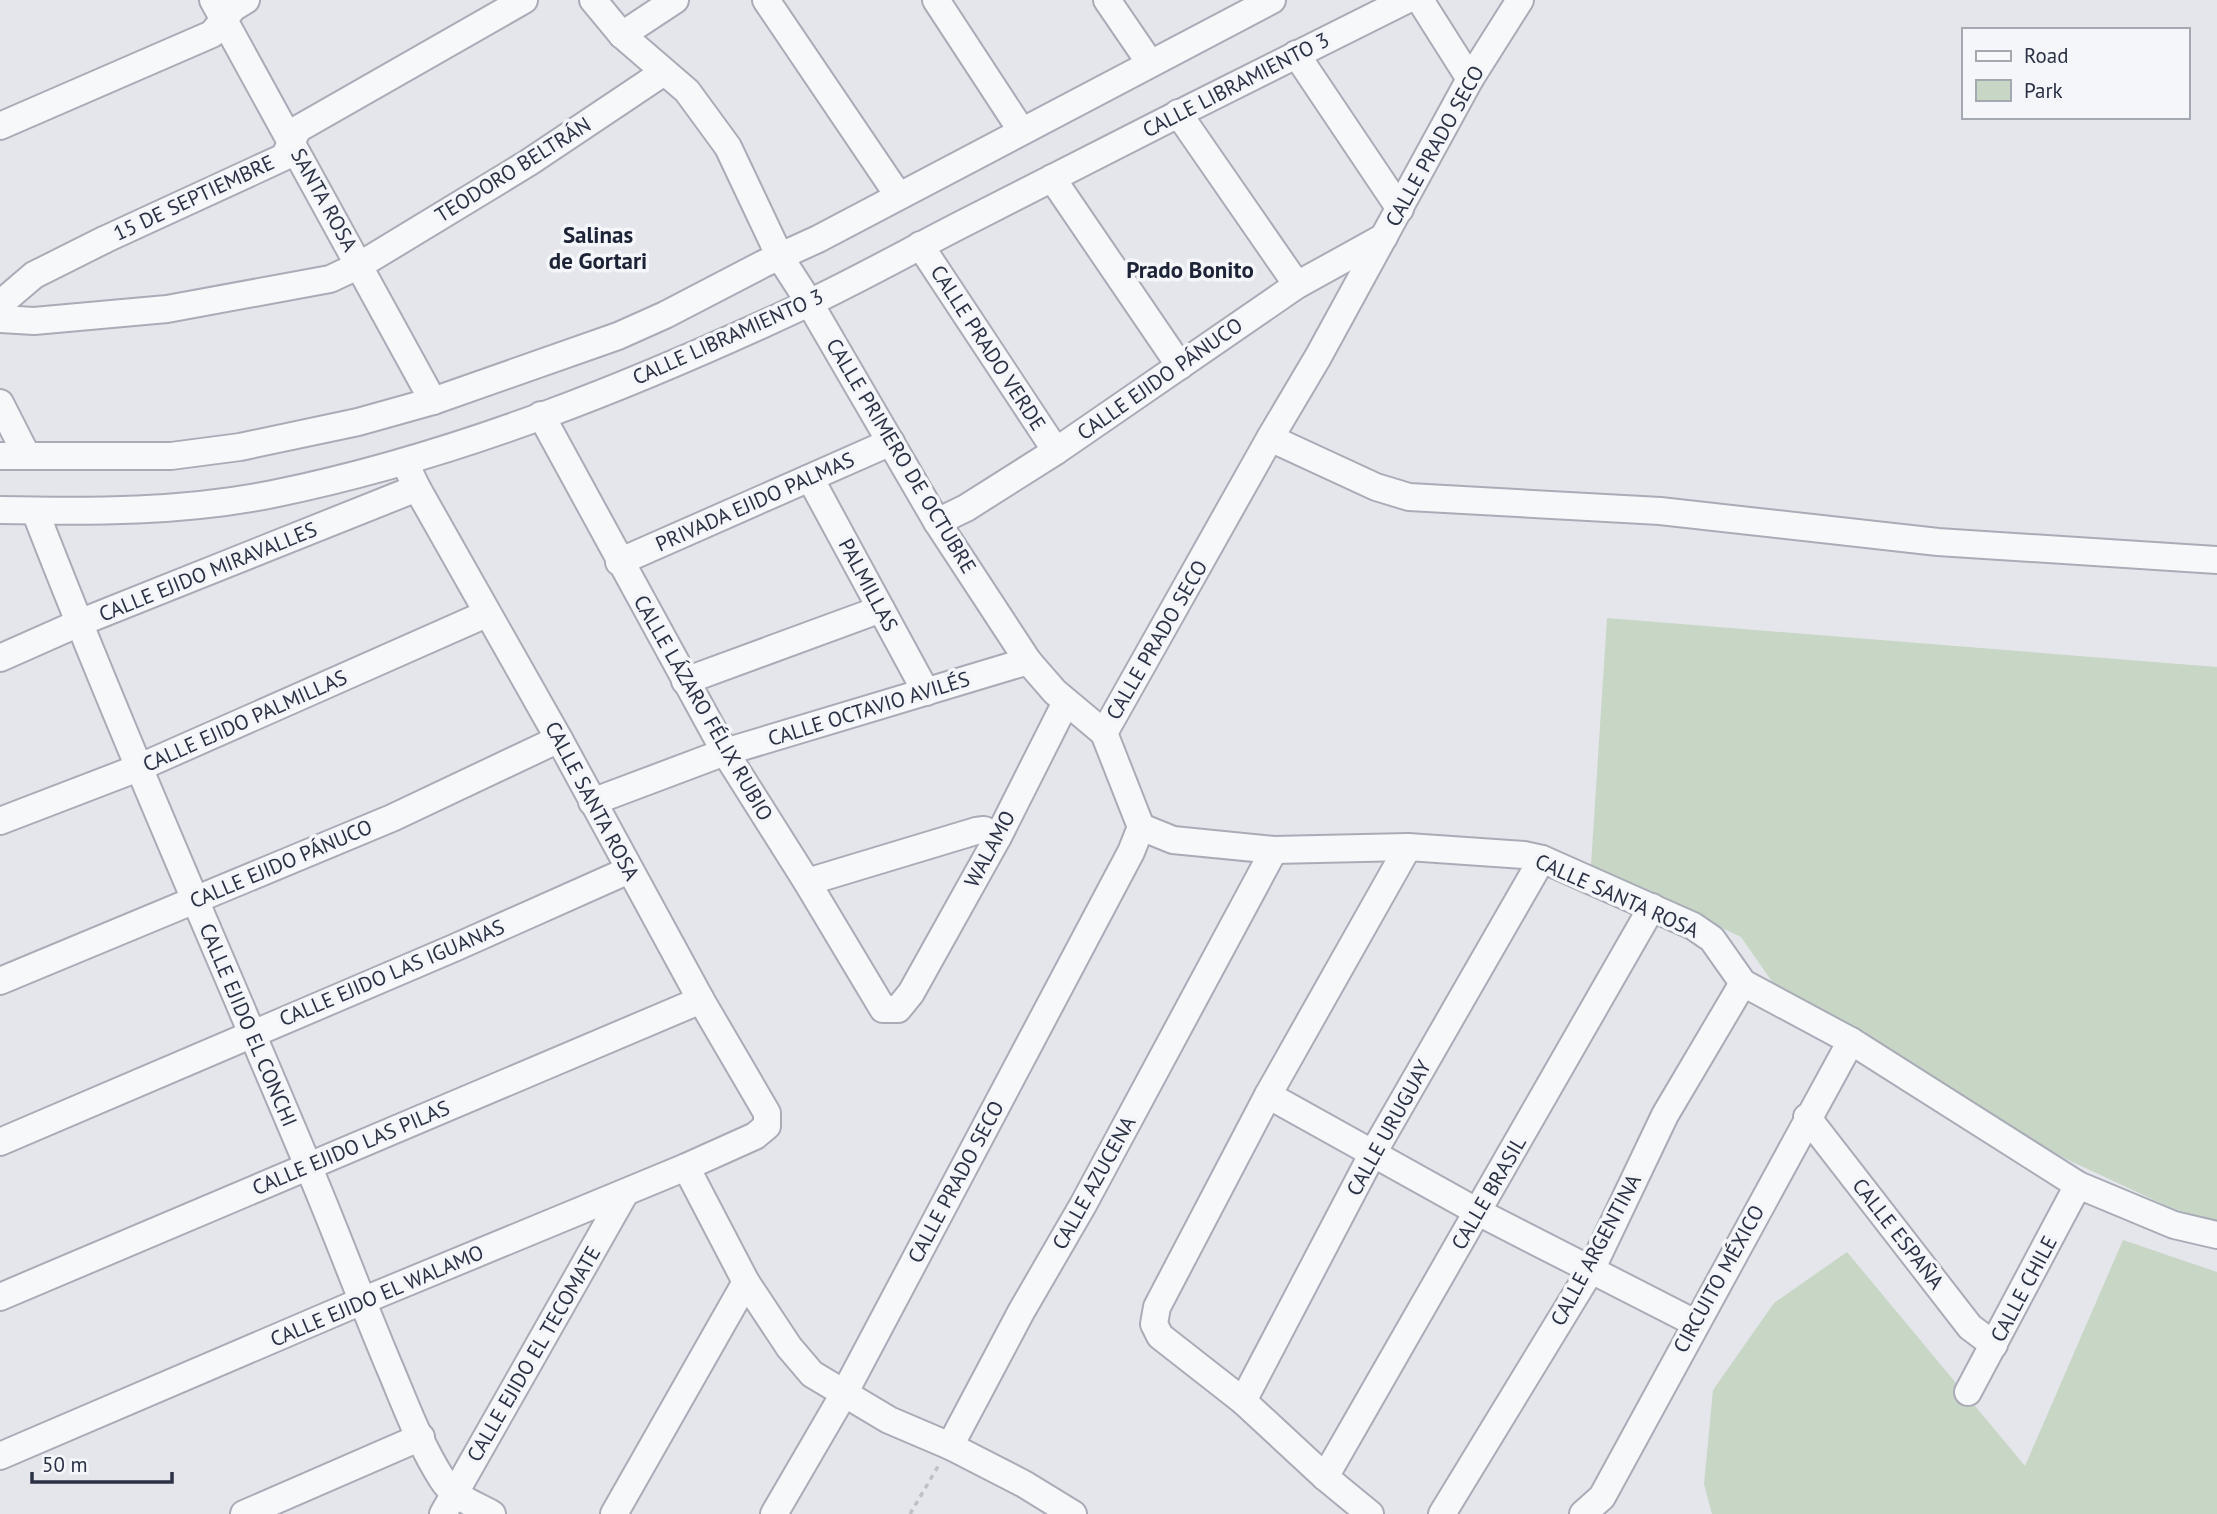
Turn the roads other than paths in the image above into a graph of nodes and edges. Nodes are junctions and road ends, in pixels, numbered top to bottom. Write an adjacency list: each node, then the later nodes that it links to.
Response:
1 (246, 0): 12 (street)
2 (524, 0): 21 (street, 15 DE SEPTIEMBRE)
3 (593, 0): 13 (street, CALLE PRIMERO DE OCTUBRE)
4 (675, 0): 13 (street)
5 (766, 0): 23 (street)
6 (936, 0): 20 (street)
7 (1107, 0): 15 (street)
8 (1406, 0): 14 (street, CALLE LIBRAMIENTO 3)
9 (1420, 0): 17 (street)
10 (1520, 0): 17 (street, CALLE PRADO SECO)
11 (1262, 2): 15 (street)
12 (218, 10): 19 (street); 21 (street, SANTA ROSA)
13 (622, 35): 16 (street, CALLE PRIMERO DE OCTUBRE)
14 (1296, 54): 18 (street, CALLE LIBRAMIENTO 3); 24 (street)
15 (1150, 63): 20 (street)
16 (664, 72): 27 (street, CALLE PRIMERO DE OCTUBRE); 28 (street, TEODORO BELTRÁN)
17 (1470, 79): 24 (street, CALLE PRADO SECO)
18 (1178, 113): 22 (street, CALLE LIBRAMIENTO 3); 29 (street)
19 (0, 126)
20 (1021, 130): 23 (street)
21 (292, 142): 28 (street, SANTA ROSA); 31 (street, 15 DE SEPTIEMBRE)
22 (1052, 178): 26 (street, CALLE LIBRAMIENTO 3); 33 (street)
23 (898, 195): 27 (street)
24 (1400, 209): 25 (street, CALLE PRADO SECO)
25 (1384, 237): 29 (street, CALLE EJIDO PÁNUCO); 37 (street, CALLE PRADO SECO)
26 (920, 245): 30 (street, CALLE LIBRAMIENTO 3); 39 (street, CALLE PRADO VERDE)
27 (780, 257): 30 (street, CALLE PRIMERO DE OCTUBRE); 34 (street)
28 (360, 265): 32 (street, TEODORO BELTRÁN); 34 (street, SANTA ROSA)
29 (1297, 285): 33 (street, CALLE EJIDO PÁNUCO)
30 (809, 302): 36 (street, CALLE LIBRAMIENTO 3); 38 (street, CALLE PRIMERO DE OCTUBRE)
31 (0, 304)
32 (0, 319)
33 (1180, 366): 39 (street, CALLE EJIDO PÁNUCO)
34 (433, 401): 41 (street)
35 (0, 403): 41 (street)
36 (541, 415): 42 (street, CALLE LIBRAMIENTO 3); 49 (street, CALLE LÁZARO FÉLIX RUBIO)
37 (1270, 438): 48 (street); 58 (street, CALLE PRADO SECO)
38 (891, 442): 43 (street, PRIVADA EJIDO PALMAS); 47 (street, CALLE PRIMERO DE OCTUBRE)
39 (1056, 452): 47 (street, CALLE EJIDO PÁNUCO)
40 (0, 456): 41 (street)
41 (27, 456)
42 (405, 463): 44 (street, CALLE SANTA ROSA); 46 (street, CALLE LIBRAMIENTO 3)
43 (810, 478): 49 (street, PRIVADA EJIDO PALMAS); 50 (street, PALMILLAS)
44 (417, 488): 51 (street, CALLE SANTA ROSA); 52 (street, CALLE EJIDO MIRAVALLES)
45 (0, 510): 46 (street, CALLE LIBRAMIENTO 3)
46 (35, 511): 52 (street, CALLE EJIDO EL CONCHI)
47 (937, 522): 54 (street, CALLE PRIMERO DE OCTUBRE)
48 (2217, 560)
49 (619, 562): 55 (street, CALLE LÁZARO FÉLIX RUBIO)
50 (881, 609): 55 (street); 56 (street, PALMILLAS)
51 (486, 614): 59 (street, CALLE SANTA ROSA); 61 (street, CALLE EJIDO PALMILLAS)
52 (79, 624): 53 (street, CALLE EJIDO MIRAVALLES); 61 (street, CALLE EJIDO EL CONCHI)
53 (0, 658)
54 (1028, 662): 56 (street, CALLE OCTAVIO AVILÉS); 57 (street, CALLE PRIMERO DE OCTUBRE)
55 (685, 681): 60 (street, CALLE LÁZARO FÉLIX RUBIO)
56 (926, 692): 60 (street, CALLE OCTAVIO AVILÉS)
57 (1066, 702): 58 (street, CALLE PRIMERO DE OCTUBRE); 65 (street, WALAMO)
58 (1104, 733): 64 (street, CALLE PRADO SECO)
59 (559, 739): 62 (street, CALLE SANTA ROSA); 71 (street, CALLE EJIDO PÁNUCO)
60 (725, 752): 62 (street, CALLE OCTAVIO AVILÉS); 70 (street, CALLE LÁZARO FÉLIX RUBIO)
61 (138, 768): 63 (street, CALLE EJIDO PALMILLAS); 71 (street, CALLE EJIDO EL CONCHI)
62 (592, 802): 69 (street, CALLE SANTA ROSA)
63 (0, 821)
64 (1141, 827): 67 (street, CALLE SANTA ROSA); 96 (street, CALLE PRADO SECO)
65 (998, 836): 70 (street); 75 (street, WALAMO)
66 (1408, 847): 67 (street, CALLE SANTA ROSA); 68 (street, CALLE SANTA ROSA); 79 (street)
67 (1274, 850): 100 (street, CALLE AZUCENA)
68 (1542, 859): 72 (street, CALLE SANTA ROSA); 83 (street, CALLE URUGUAY)
69 (629, 870): 76 (street, CALLE SANTA ROSA); 77 (street, CALLE EJIDO LAS IGUANAS)
70 (807, 882): 75 (street, CALLE LÁZARO FÉLIX RUBIO)
71 (194, 901): 73 (street, CALLE EJIDO PÁNUCO); 77 (street, CALLE EJIDO EL CONCHI)
72 (1652, 907): 74 (street, CALLE SANTA ROSA); 88 (street, CALLE BRASIL)
73 (0, 981)
74 (1743, 983): 78 (street, CALLE SANTA ROSA); 90 (street, CALLE ARGENTINA)
75 (874, 995)
76 (701, 1000): 81 (street, CALLE SANTA ROSA); 84 (street, CALLE EJIDO LAS PILAS)
77 (252, 1033): 82 (street, CALLE EJIDO LAS IGUANAS); 84 (street, CALLE EJIDO EL CONCHI)
78 (1851, 1041): 80 (street, CIRCUITO MÉXICO); 86 (street, CALLE SANTA ROSA)
79 (1268, 1095): 83 (street); 98 (street)
80 (1807, 1117): 94 (street, CIRCUITO MÉXICO); 95 (street, CALLE ESPAÑA)
81 (755, 1136): 85 (street, CALLE EJIDO EL WALAMO)
82 (0, 1142)
83 (1373, 1153): 88 (street); 98 (street, CALLE URUGUAY)
84 (308, 1166): 92 (street, CALLE EJIDO LAS PILAS); 93 (street, CALLE EJIDO EL CONCHI)
85 (686, 1167): 87 (street, CALLE EJIDO EL WALAMO); 91 (street)
86 (2078, 1185): 89 (street, CALLE SANTA ROSA); 95 (street, CALLE CHILE)
87 (625, 1193): 93 (street, CALLE EJIDO EL WALAMO); 103 (street, CALLE EJIDO EL TECOMATE)
88 (1478, 1212): 90 (street); 102 (street, CALLE BRASIL)
89 (2217, 1235)
90 (1592, 1268): 94 (street); 110 (street, CALLE ARGENTINA)
91 (746, 1282): 96 (street); 106 (street)
92 (0, 1297)
93 (362, 1301): 99 (street, CALLE EJIDO EL CONCHI); 101 (street, CALLE EJIDO EL WALAMO)
94 (1695, 1323): 111 (street, CIRCUITO MÉXICO)
95 (1994, 1345): 97 (street, CALLE CHILE)
96 (845, 1392): 100 (street); 107 (street, CALLE PRADO SECO)
97 (1968, 1392)
98 (1243, 1401): 102 (street)
99 (421, 1437): 103 (street, CALLE EJIDO EL CONCHI); 104 (street)
100 (950, 1446): 108 (street)
101 (0, 1455)
102 (1325, 1477): 109 (street)
103 (449, 1504): 105 (street, CALLE EJIDO EL CONCHI)
104 (244, 1514)
105 (492, 1514)
106 (614, 1514)
107 (774, 1514)
108 (1073, 1514)
109 (1370, 1514)
110 (1442, 1514)
111 (1583, 1514)

